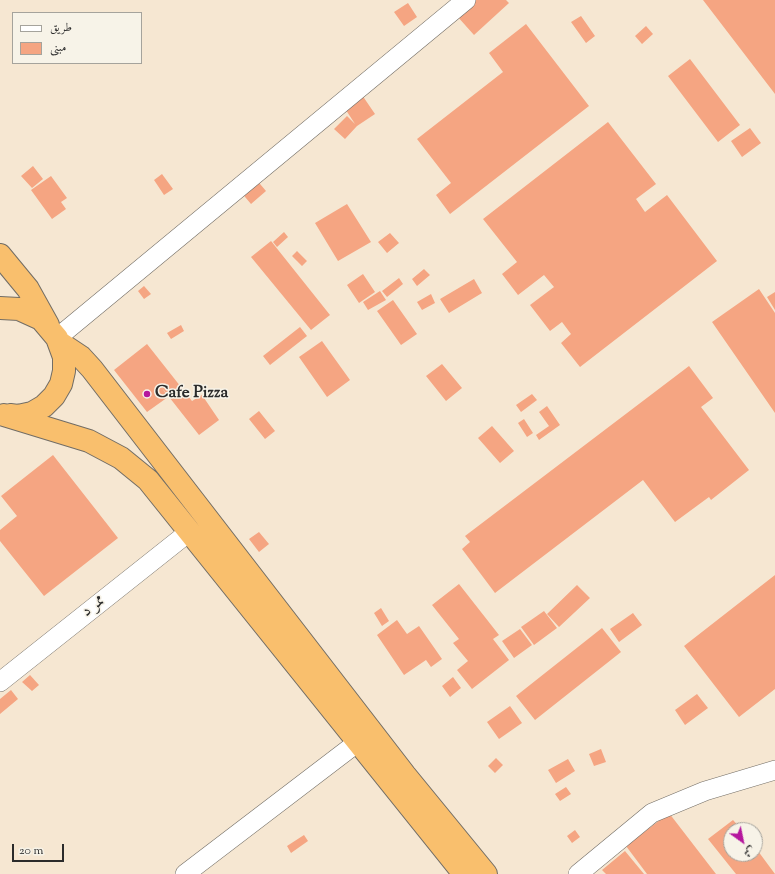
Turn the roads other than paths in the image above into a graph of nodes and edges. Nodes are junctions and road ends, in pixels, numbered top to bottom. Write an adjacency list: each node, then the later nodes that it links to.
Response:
1 (466, 0): 4 (lane)
2 (0, 255): 4 (highway)
3 (0, 308): 4 (highway)
4 (56, 336): 5 (highway); 12 (highway)
5 (2, 414): 6 (highway)
6 (189, 532): 7 (lane, ممر د); 8 (highway)
7 (0, 682)
8 (358, 742): 10 (lane); 11 (highway)
9 (775, 770): 13 (lane)
10 (185, 874)
11 (464, 874)
12 (486, 874)
13 (578, 874)

